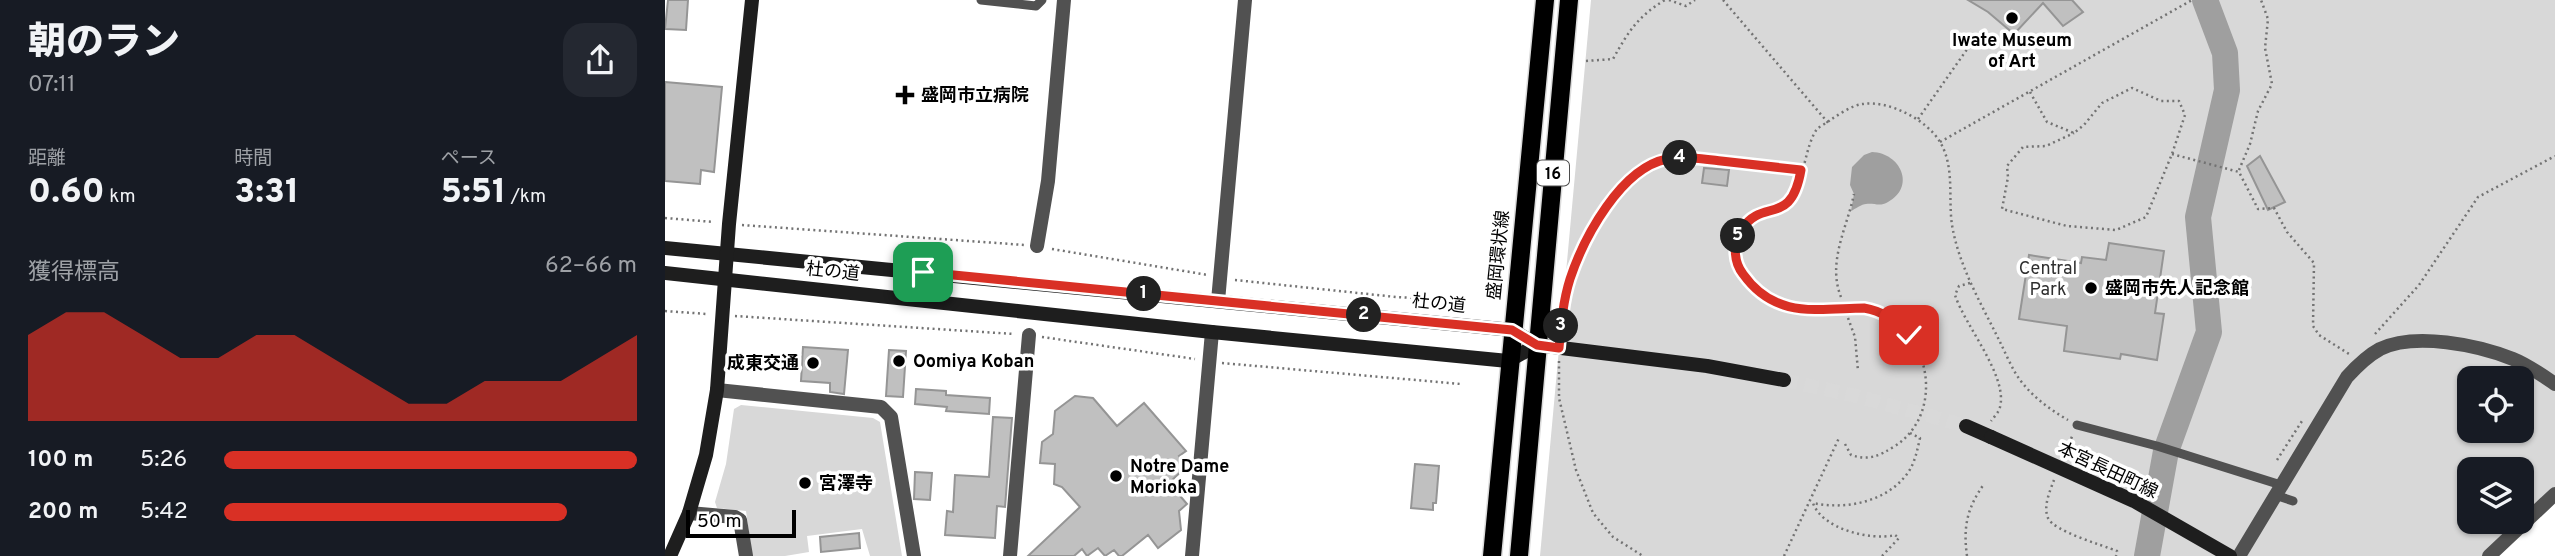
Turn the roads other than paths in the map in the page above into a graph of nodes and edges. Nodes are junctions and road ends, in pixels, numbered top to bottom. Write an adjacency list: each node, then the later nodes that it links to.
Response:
1 (752, 0): 10 (main road)
2 (981, 0): 3 (lane)
3 (1042, 0)
4 (1065, 0): 8 (street)
5 (1245, 0): 13 (street)
6 (1545, 0): 14 (main road, 盛岡環状線 / 16)
7 (1569, 0): 17 (main road, 16)
8 (1037, 246)
9 (665, 248): 10 (main road, 杜の道)
10 (727, 253): 12 (main road); 13 (main road, 杜の道)
11 (665, 273): 12 (main road, 杜の道)
12 (725, 279): 15 (main road, 杜の道); 21 (main road)
13 (1218, 301): 14 (main road, 杜の道)
14 (1512, 330): 17 (main road, 杜の道); 18 (main road, 盛岡環状線 / 16)
15 (1212, 332): 18 (main road, 杜の道); 32 (street)
16 (1029, 335): 31 (street)
17 (1537, 345): 18 (main road); 19 (main road); 34 (main road, 16)
18 (1509, 361): 33 (main road, 盛岡環状線 / 16)
19 (1784, 380)
20 (2555, 384): 24 (street)
21 (717, 390): 27 (main road); 30 (street)
22 (2077, 425): 24 (lane)
23 (1966, 426): 35 (main road, 本宮長田町線, bridge)
24 (2278, 490): 26 (lane); 36 (street)
25 (2555, 494): 37 (street)
26 (2293, 501)
27 (689, 513): 28 (main road); 29 (street)
28 (670, 556)
29 (746, 556)
30 (914, 556)
31 (1010, 556)
32 (1192, 556)
33 (1492, 556)
34 (1519, 556)
35 (2230, 556)
36 (2239, 556)
37 (2489, 556)

